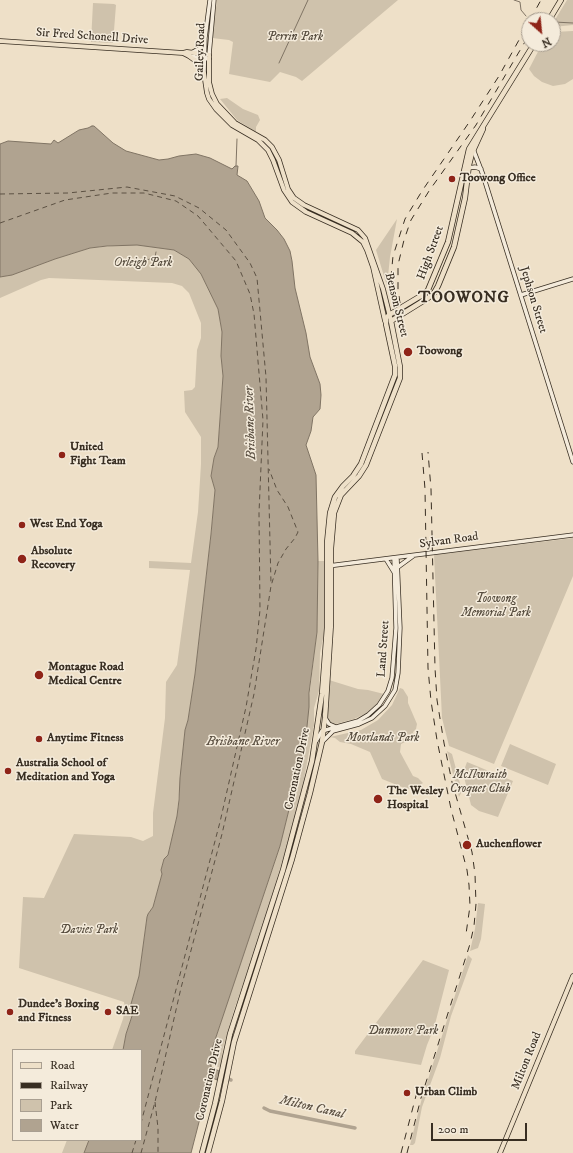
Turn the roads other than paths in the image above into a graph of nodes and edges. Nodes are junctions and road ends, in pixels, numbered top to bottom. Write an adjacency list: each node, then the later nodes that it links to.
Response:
1 (210, 0): 6 (main road, Gailey Road)
2 (214, 0): 9 (main road, Gailey Road)
3 (561, 0): 4 (highway)
4 (554, 12)
5 (0, 41): 8 (main road, Sir Fred Schonell Drive)
6 (204, 46): 8 (main road); 9 (main road, Gailey Road)
7 (529, 52): 11 (highway)
8 (191, 54): 9 (main road, Sir Fred Schonell Drive); 10 (main road)
9 (206, 57): 10 (main road, Gailey Road); 16 (main road, Gailey Road)
10 (204, 73): 17 (main road, Gailey Road)
11 (483, 127): 12 (highway, High Street); 13 (highway, High Street)
12 (471, 145): 13 (main road, Jephson Street); 21 (highway, High Street)
13 (474, 150): 14 (highway, High Street); 15 (main road, Jephson Street)
14 (468, 168): 15 (main road); 21 (highway, High Street)
15 (481, 169): 19 (main road, Jephson Street)
16 (354, 228): 21 (main road, Benson Street)
17 (352, 233): 20 (main road, Benson Street)
18 (573, 279): 19 (main road)
19 (521, 295): 25 (main road, Jephson Street)
20 (383, 313): 21 (main road); 22 (main road, Benson Street)
21 (389, 318): 22 (highway); 24 (highway, Benson Street)
22 (386, 324): 23 (highway, Benson Street)
23 (389, 392): 30 (highway, Coronation Drive)
24 (395, 394): 30 (highway, Coronation Drive)
25 (573, 462)
26 (573, 535): 27 (main road, Sylvan Road)
27 (414, 556): 28 (main road, Sylvan Road); 31 (main road)
28 (396, 558): 29 (main road, Sylvan Road); 31 (main road, Land Street); 32 (main road, Land Street)
29 (386, 559): 30 (main road, Sylvan Road); 32 (main road)
30 (329, 566): 33 (highway, Coronation Drive); 37 (highway, Coronation Drive)
31 (398, 567): 36 (main road, Land Street)
32 (395, 573): 34 (main road, Land Street)
33 (325, 718): 34 (main road); 35 (highway, Coronation Drive)
34 (336, 727): 35 (main road, Land Street)
35 (324, 730): 36 (highway, Coronation Drive); 37 (main road)
36 (322, 742): 40 (highway, Coronation Drive)
37 (315, 746): 39 (highway, Coronation Drive)
38 (573, 976): 41 (main road, Milton Road)
39 (202, 1153)
40 (208, 1153)
41 (500, 1153)

